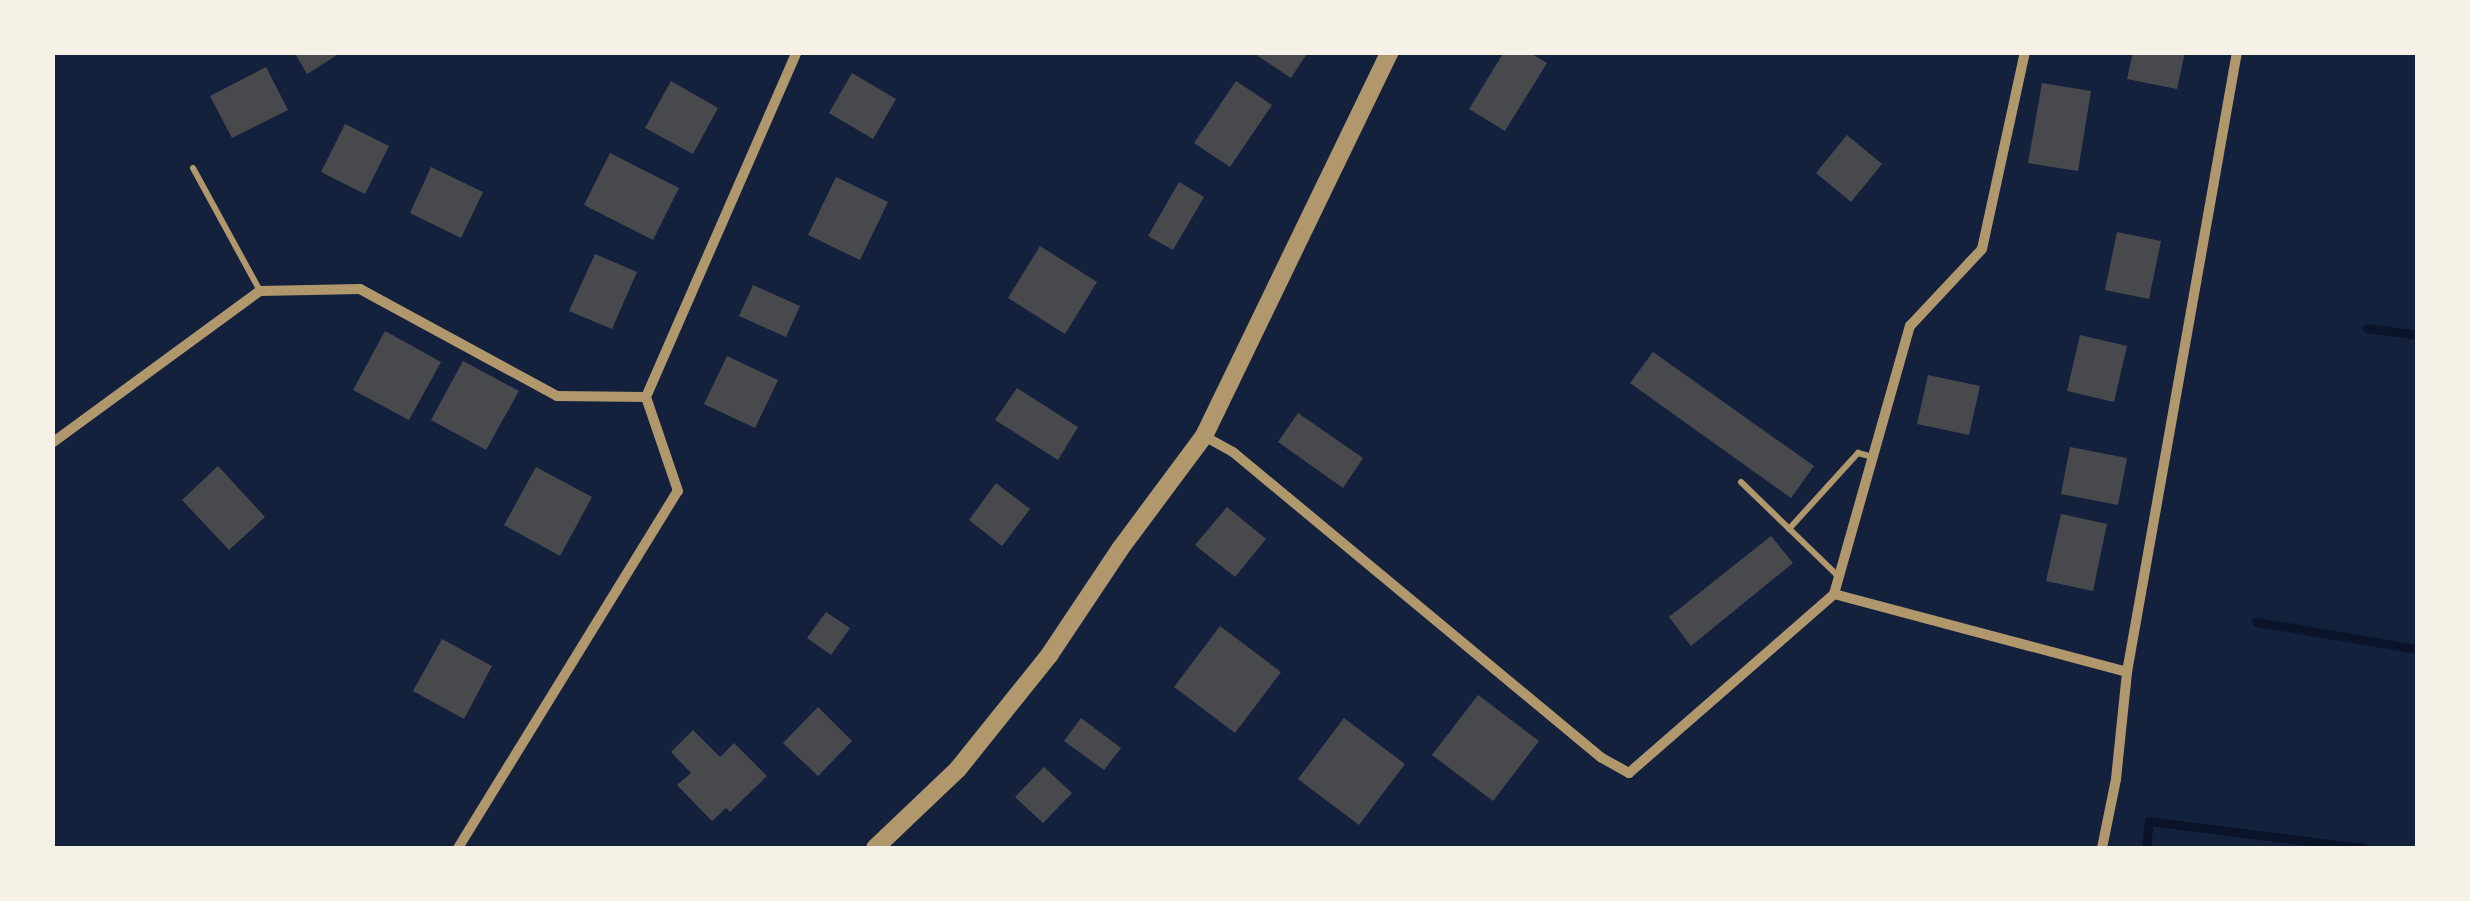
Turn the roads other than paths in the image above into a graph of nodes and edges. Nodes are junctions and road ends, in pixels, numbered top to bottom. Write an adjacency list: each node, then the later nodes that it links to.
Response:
1 (797, 52): 7 (street)
2 (1390, 52): 8 (street)
3 (2025, 52): 10 (street)
4 (2236, 52): 15 (street)
5 (193, 168): 6 (lane)
6 (260, 291): 7 (street); 9 (street)
7 (646, 397): 16 (street)
8 (1204, 436): 14 (street); 17 (street)
9 (52, 443)
10 (1873, 457): 12 (lane); 13 (street)
11 (1742, 482): 12 (lane)
12 (1789, 529): 13 (lane)
13 (1839, 577): 14 (street)
14 (1834, 594): 15 (street)
15 (2126, 672): 18 (street)
16 (458, 848)
17 (874, 848)
18 (2102, 848)

